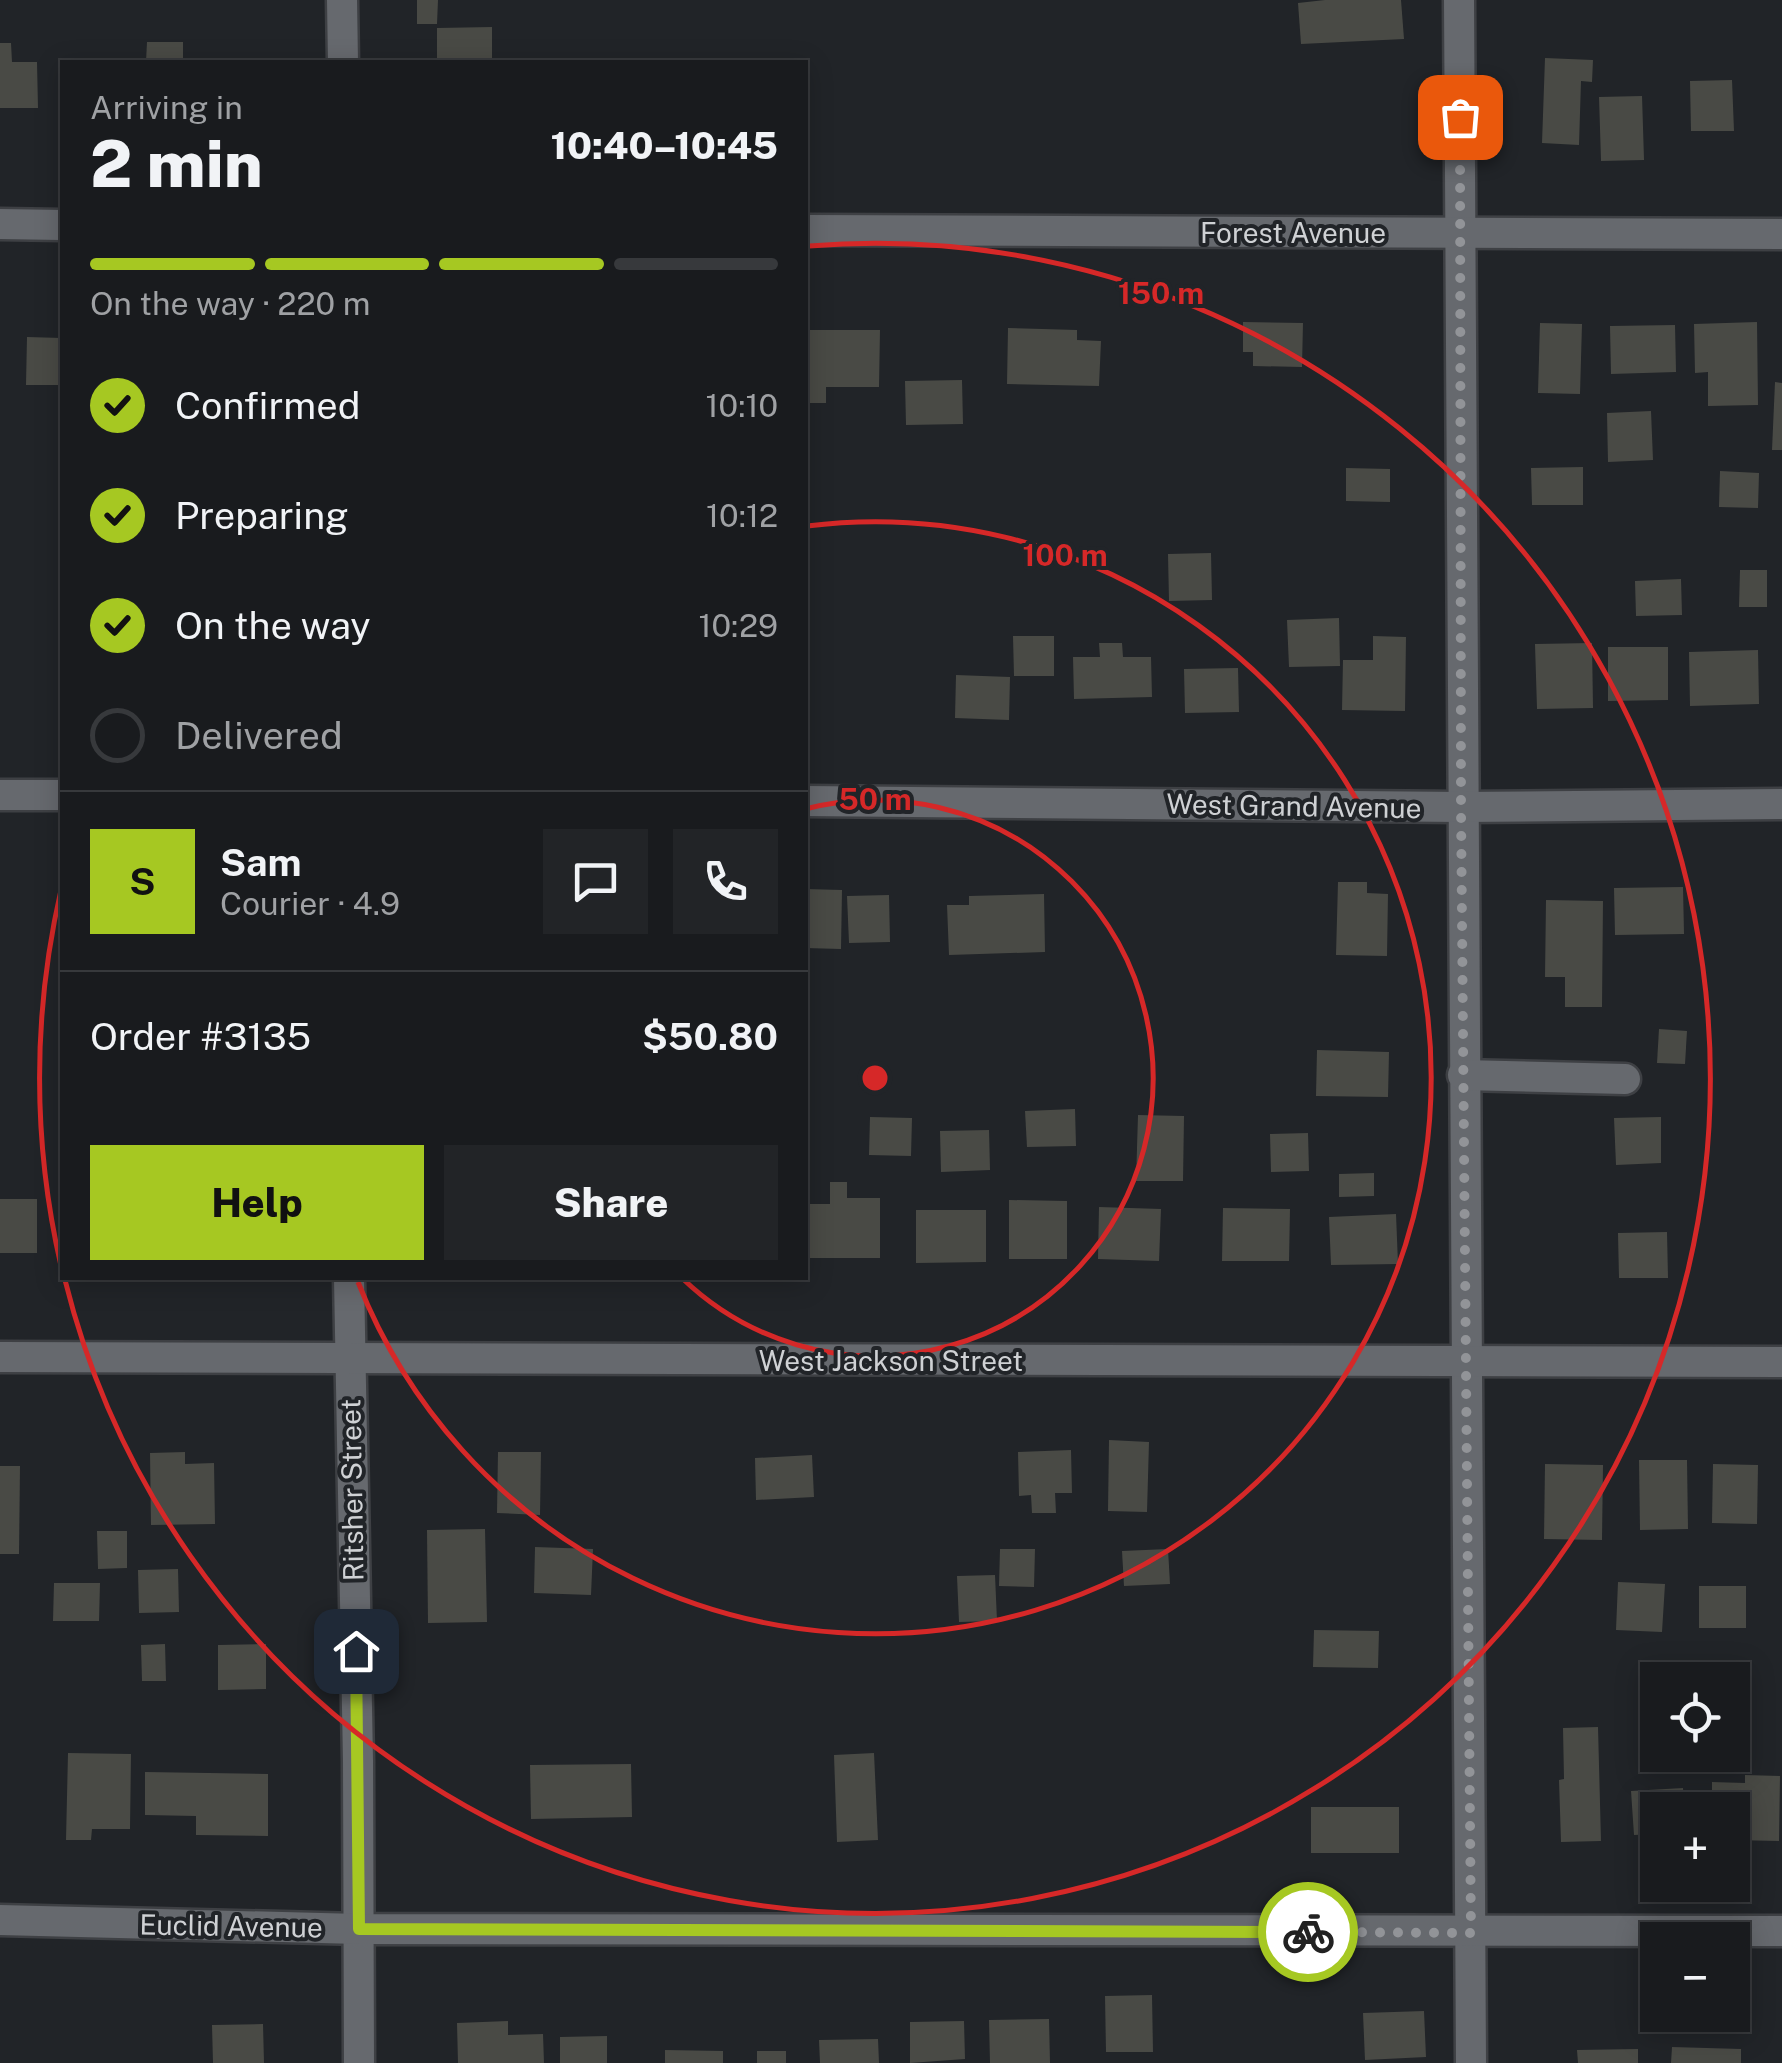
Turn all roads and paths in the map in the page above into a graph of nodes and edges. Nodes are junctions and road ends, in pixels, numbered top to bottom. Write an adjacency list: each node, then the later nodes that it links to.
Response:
1 (342, 0): 3 (street)
2 (1459, 0): 7 (street)
3 (342, 60)
4 (0, 224): 5 (street)
5 (60, 225)
6 (808, 230): 7 (street, Forest Avenue)
7 (1461, 234): 8 (street, Forest Avenue); 13 (street)
8 (1782, 234)
9 (0, 795): 10 (street)
10 (60, 795)
11 (808, 801): 13 (street, West Grand Avenue)
12 (1782, 804): 13 (street, West Grand Avenue)
13 (1461, 808): 14 (street)
14 (1463, 1075): 15 (street); 20 (street)
15 (1625, 1080)
16 (349, 1280): 18 (street, Ritsher Street)
17 (0, 1357): 18 (street, West Jackson Street)
18 (350, 1360): 20 (street, West Jackson Street); 22 (street, Ritsher Street)
19 (1782, 1362): 20 (street, West Jackson Street)
20 (1465, 1363): 24 (street)
21 (0, 1920): 22 (street, Euclid Avenue)
22 (359, 1929): 24 (street, Euclid Avenue); 25 (street, Ritsher Street)
23 (1782, 1931): 24 (street, Euclid Avenue)
24 (1471, 1933): 26 (street)
25 (358, 2063)
26 (1471, 2063)

